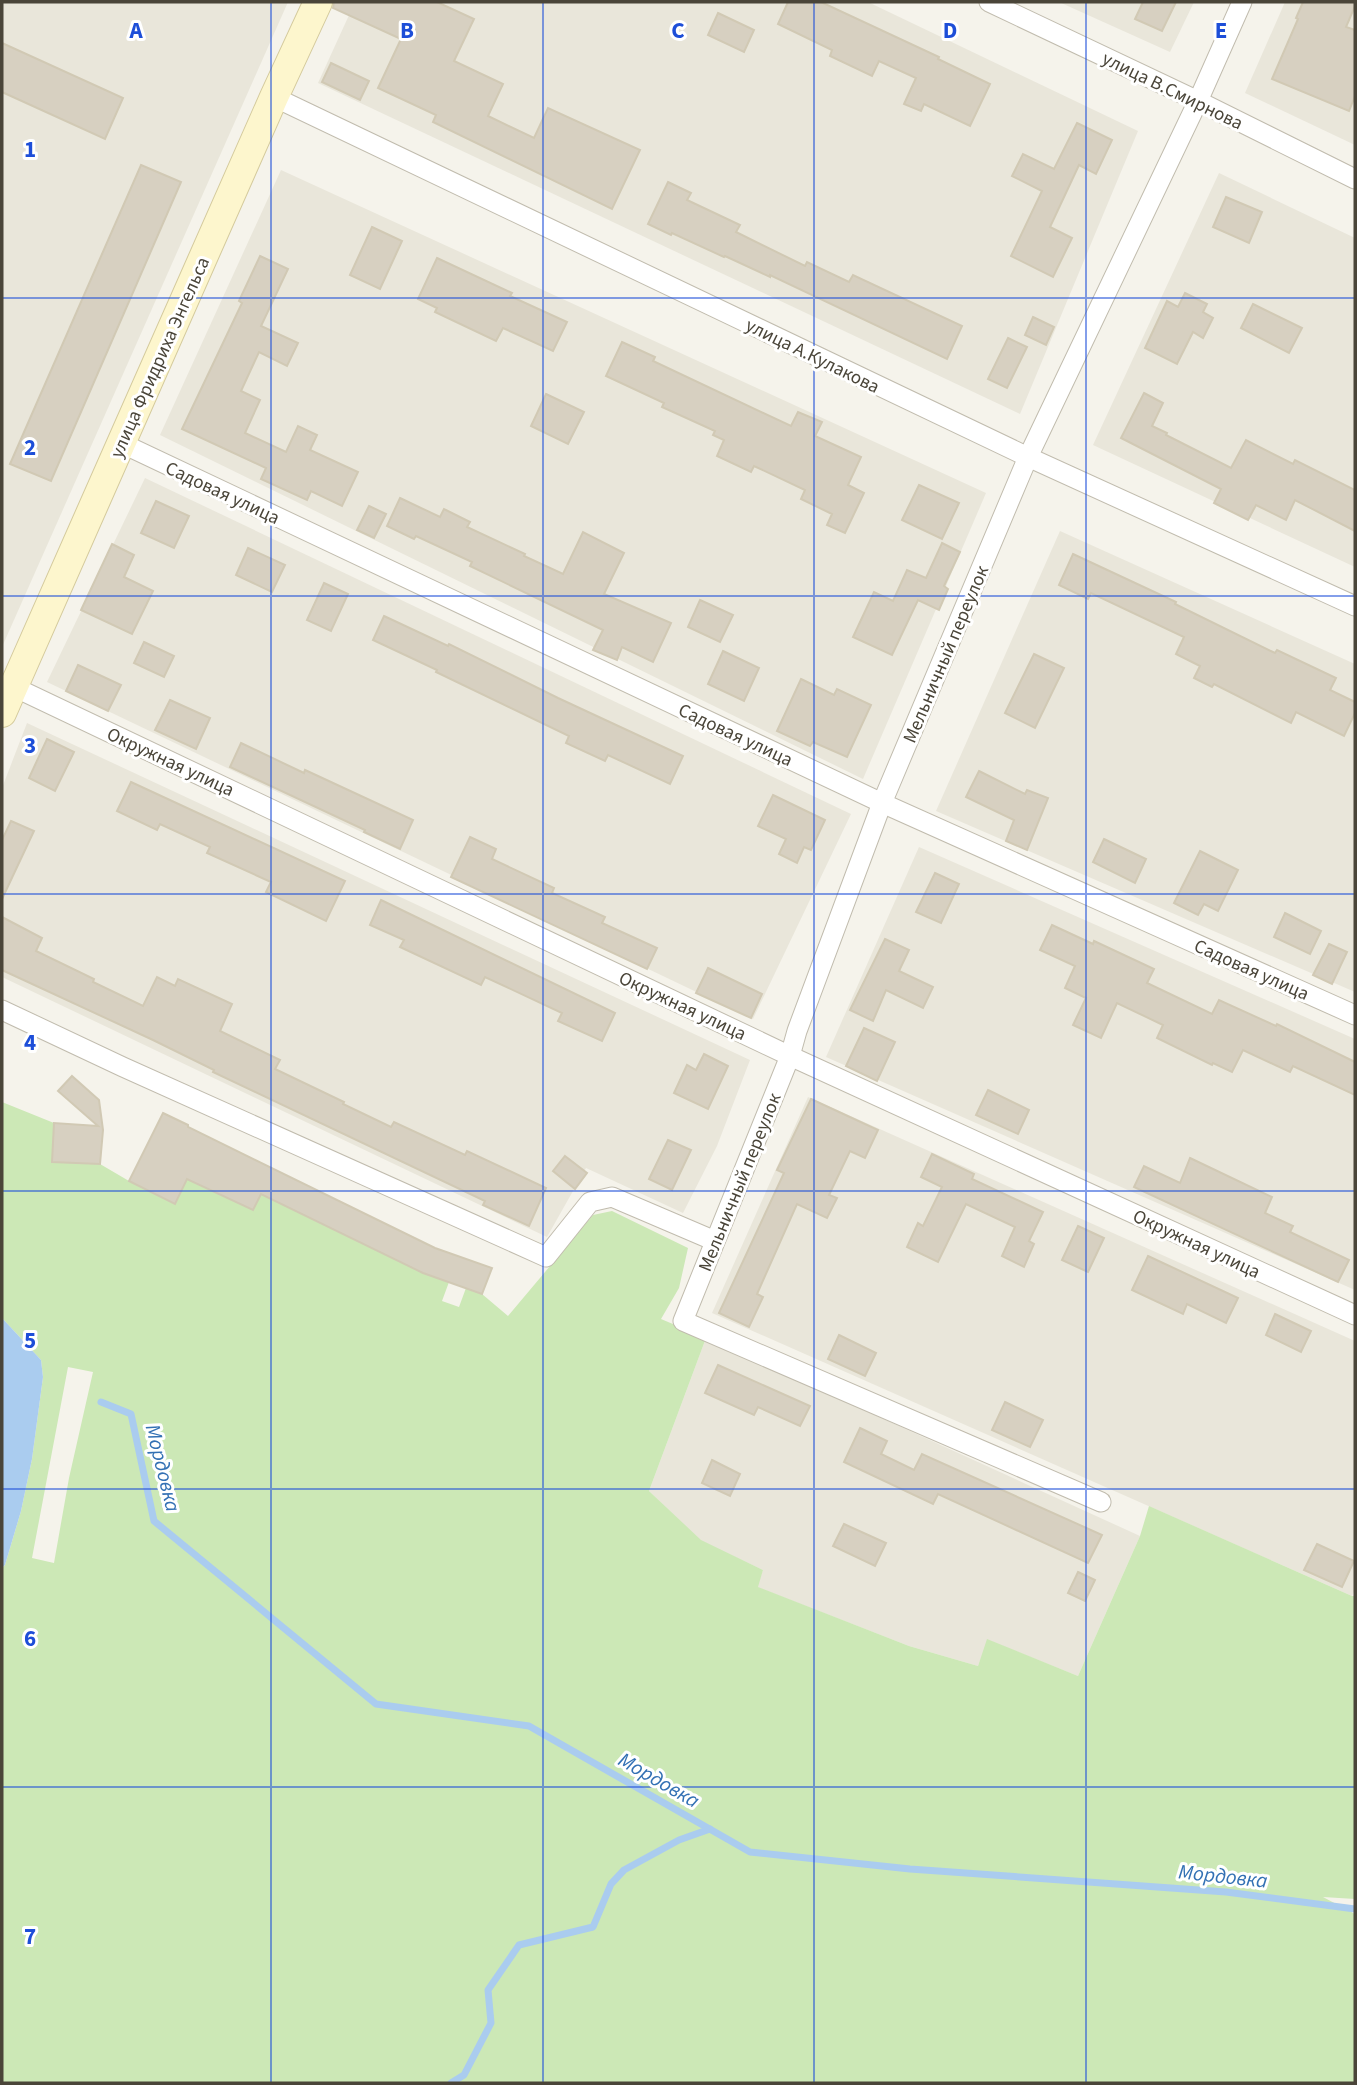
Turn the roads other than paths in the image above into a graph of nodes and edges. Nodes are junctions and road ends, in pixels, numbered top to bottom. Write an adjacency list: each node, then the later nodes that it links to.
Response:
1 (318, 2): 4 (main road, улица Фридриха Энгельса)
2 (989, 2): 5 (street, улица В.Смирнова)
3 (1242, 2): 5 (street, Мельничный переулок)
4 (274, 97): 7 (main road, улица Фридриха Энгельса); 8 (street, улица А.Кулакова)
5 (1198, 101): 6 (street, улица В.Смирнова); 8 (street, Мельничный переулок)
6 (1355, 179)
7 (121, 443): 10 (main road, улица Фридриха Энгельса); 12 (street, Садовая улица)
8 (1028, 457): 9 (street, улица А.Кулакова); 12 (street, Мельничный переулок)
9 (1355, 606)
10 (13, 687): 11 (main road, улица Фридриха Энгельса); 15 (street, Окружная улица)
11 (2, 713)
12 (883, 803): 14 (street, Садовая улица); 15 (street, Мельничный переулок)
13 (2, 1010): 16 (street)
14 (1355, 1015)
15 (790, 1056): 16 (street, Мельничный переулок); 17 (street, Окружная улица)
16 (715, 1241): 18 (street, Мельничный переулок)
17 (1355, 1315)
18 (1101, 1502)

